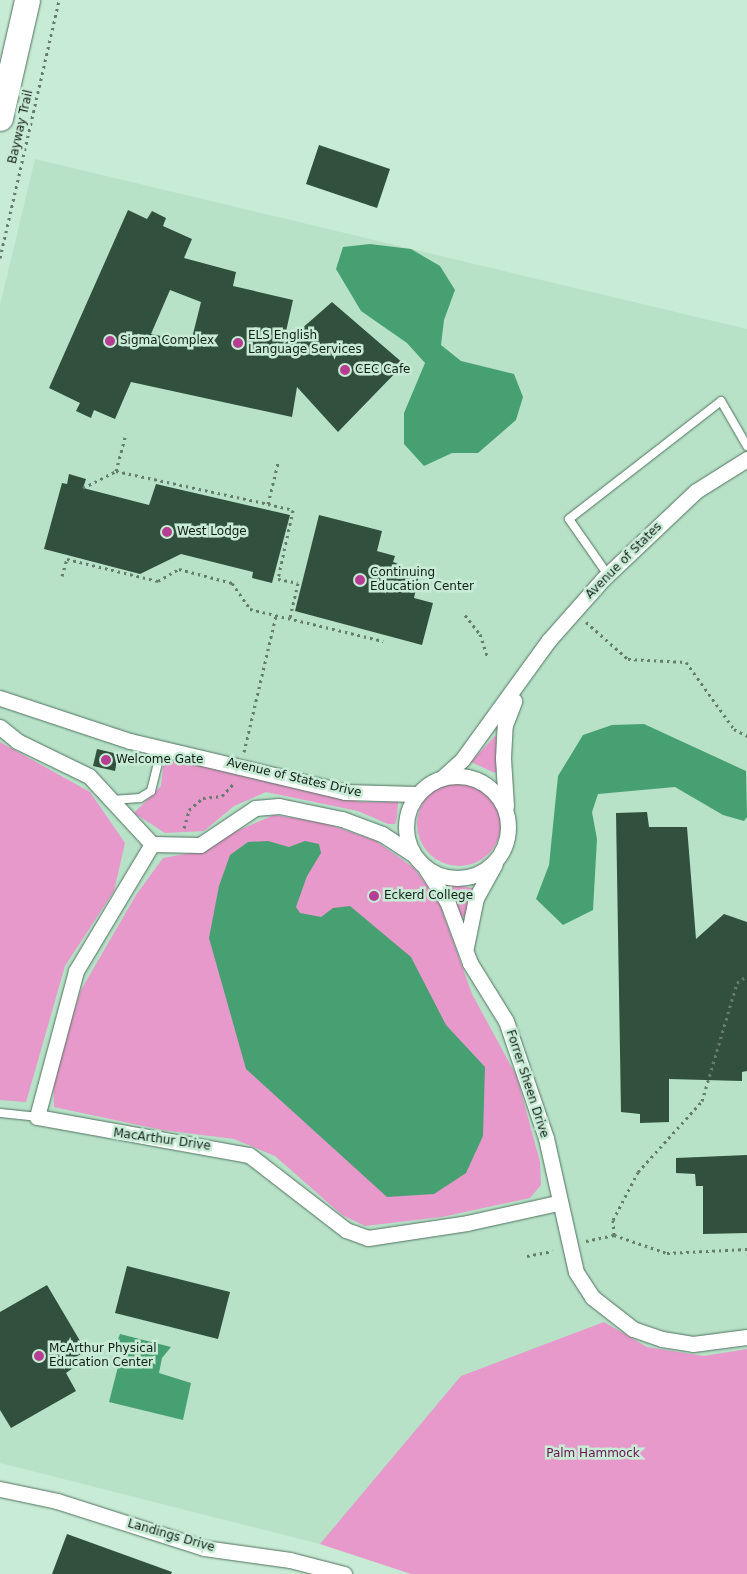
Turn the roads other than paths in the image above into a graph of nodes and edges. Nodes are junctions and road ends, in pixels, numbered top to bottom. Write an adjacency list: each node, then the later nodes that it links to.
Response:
1 (23, 1): 2 (main road)
2 (0, 118)
3 (747, 446): 5 (lane)
4 (747, 460): 5 (street, Avenue of States)
5 (608, 575): 6 (street, Avenue of States)
6 (520, 683): 10 (street, Avenue of States); 13 (street, Avenue of States)
7 (0, 698): 9 (street, Avenue of States Drive)
8 (0, 727): 12 (street)
9 (151, 746): 11 (street, Avenue of States Drive); 12 (lane)
10 (443, 777): 11 (street); 13 (street)
11 (416, 794): 15 (street)
12 (110, 800): 14 (street)
13 (508, 817): 16 (street)
14 (152, 844): 15 (street); 20 (street)
15 (413, 854): 17 (street)
16 (498, 858): 17 (street); 18 (street)
17 (426, 869): 18 (street, Forrer Sheen Drive)
18 (466, 946): 21 (street, Forrer Sheen Drive)
19 (0, 1113): 20 (lane)
20 (37, 1117): 21 (street, MacArthur Drive)
21 (557, 1203): 22 (street, Forrer Sheen Drive)
22 (747, 1337)
23 (0, 1489): 24 (street, Landings Drive)
24 (344, 1574)

